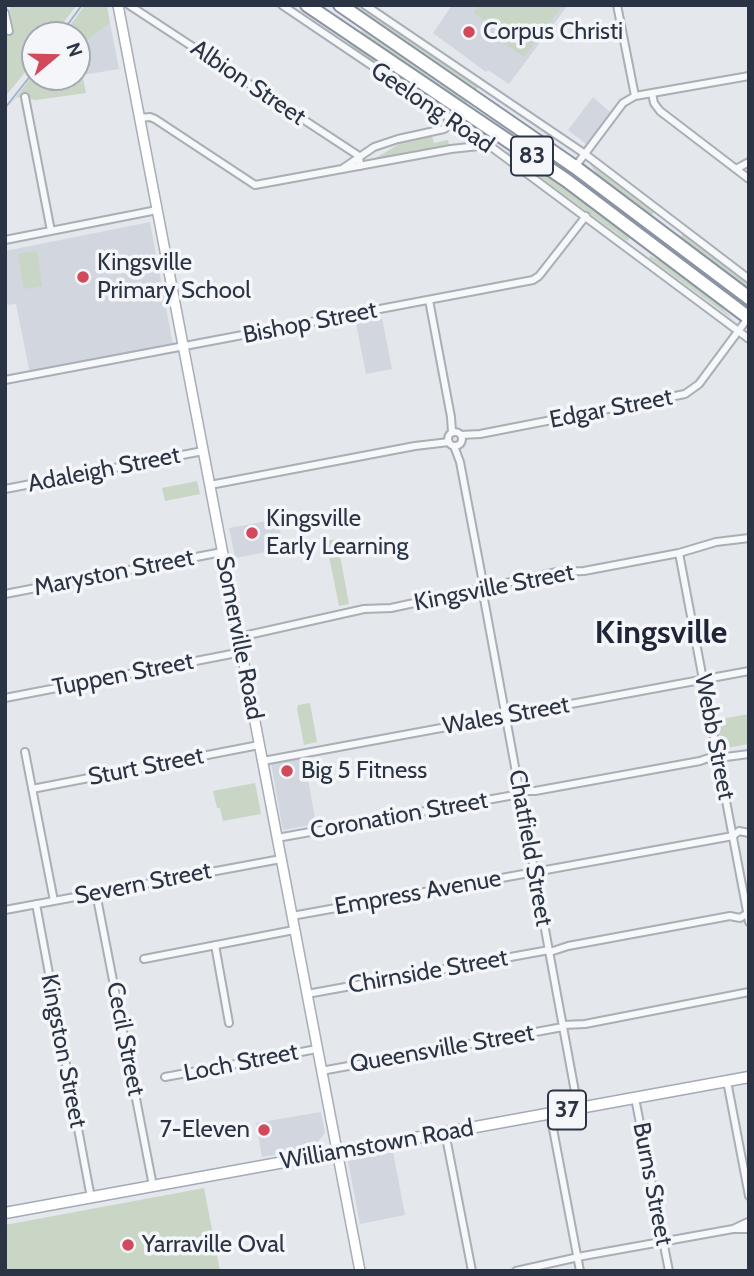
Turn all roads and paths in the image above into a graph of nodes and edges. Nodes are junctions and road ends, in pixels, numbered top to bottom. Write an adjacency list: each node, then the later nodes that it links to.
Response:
1 (120, 5): 17 (main road, Somerville Road)
2 (129, 5): 21 (street, Albion Street)
3 (282, 5): 12 (street, Geelong Road)
4 (307, 5): 11 (highway, Geelong Road / 83)
5 (340, 5): 9 (highway, Geelong Road / 83)
6 (365, 5): 20 (street, Geelong Road)
7 (617, 5): 15 (street)
8 (5, 13): 10 (street)
9 (372, 28): 11 (highway); 24 (highway, Geelong Road / 83)
10 (9, 31)
11 (349, 32): 12 (street); 28 (highway, Geelong Road / 83)
12 (349, 51): 18 (street, Geelong Road)
13 (749, 76): 14 (street)
14 (652, 93): 15 (street); 25 (street)
15 (635, 96): 20 (street)
16 (24, 97): 31 (street)
17 (139, 118): 26 (street); 29 (main road, Somerville Road)
18 (447, 118): 19 (street, Geelong Road); 21 (street)
19 (488, 145): 23 (street); 30 (street, Geelong Road)
20 (585, 154): 24 (street); 33 (street, Geelong Road)
21 (359, 156): 23 (street); 26 (street)
22 (749, 162): 25 (street)
23 (360, 166): 26 (street)
24 (575, 167): 28 (highway); 34 (highway, Geelong Road / 83)
25 (736, 169): 27 (street)
26 (341, 170)
27 (749, 179)
28 (566, 180): 36 (highway, Geelong Road / 83)
29 (157, 210): 31 (street); 39 (main road, Somerville Road)
30 (586, 216): 35 (street, Bishop Street); 37 (street, Geelong Road)
31 (51, 231): 32 (street)
32 (5, 240)
33 (749, 279)
34 (749, 298)
35 (429, 300): 39 (street, Bishop Street); 41 (street, Chatfield Street)
36 (749, 318): 37 (street, Edgar Street)
37 (738, 332): 38 (street, Geelong Road); 41 (street, Edgar Street)
38 (749, 340)
39 (183, 346): 40 (street, Bishop Street); 42 (main road, Somerville Road)
40 (5, 380)
41 (455, 439): 43 (street, Edgar Street); 48 (street, Chatfield Street)
42 (203, 452): 43 (main road, Somerville Road); 44 (street, Adaleigh Street)
43 (210, 485): 46 (main road, Somerville Road)
44 (5, 489)
45 (749, 538): 47 (street, Kingsville Street)
46 (222, 552): 49 (street, Maryston Street); 50 (main road, Somerville Road)
47 (679, 553): 48 (street, Kingsville Street); 53 (street, Webb Street)
48 (483, 588): 50 (street, Kingsville Street); 55 (street, Chatfield Street)
49 (5, 594)
50 (239, 637): 51 (main road, Somerville Road)
51 (242, 653): 54 (street, Tuppen Street); 56 (main road, Somerville Road)
52 (749, 671): 53 (street, Wales Street)
53 (703, 679): 55 (street, Wales Street); 59 (street, Webb Street)
54 (5, 698)
55 (506, 716): 60 (street, Wales Street); 62 (street, Chatfield Street)
56 (259, 745): 60 (main road, Somerville Road); 61 (street, Sturt Street)
57 (25, 752): 61 (street)
58 (749, 754): 59 (street, Coronation Street)
59 (718, 756): 62 (street, Coronation Street); 64 (street, Webb Street)
60 (262, 761): 65 (main road, Somerville Road)
61 (32, 789): 69 (street)
62 (520, 792): 65 (street, Coronation Street); 67 (street, Chatfield Street)
63 (749, 833): 64 (street, Empress Avenue)
64 (733, 836): 67 (street, Empress Avenue); 72 (street, Webb Street)
65 (277, 838): 66 (main road, Somerville Road)
66 (281, 859): 68 (street, Severn Street); 73 (main road, Somerville Road)
67 (535, 872): 73 (street, Empress Avenue); 77 (street, Chatfield Street)
68 (96, 893): 69 (street, Severn Street); 93 (street, Cecil Street)
69 (54, 901): 70 (street, Severn Street)
70 (36, 904): 71 (street, Severn Street); 94 (street, Kingston Street)
71 (5, 910)
72 (748, 913): 74 (street, Webb Street); 77 (street, Chirnside Street)
73 (292, 916): 75 (main road, Somerville Road)
74 (749, 922)
75 (295, 930): 76 (street); 80 (main road, Somerville Road)
76 (215, 945): 78 (street); 81 (street)
77 (549, 951): 80 (street, Chirnside Street); 82 (street, Chatfield Street)
78 (144, 959)
79 (749, 992): 82 (street, Queensville Street)
80 (307, 994): 83 (main road, Somerville Road)
81 (229, 1023)
82 (563, 1026): 84 (street, Queensville Street); 89 (street, Chatfield Street)
83 (317, 1049): 84 (main road, Somerville Road); 85 (street, Loch Street)
84 (321, 1071): 92 (main road, Somerville Road)
85 (165, 1077)
86 (749, 1077): 87 (main road, Williamstown Road / 37)
87 (727, 1081): 88 (main road, Williamstown Road / 37); 95 (street)
88 (635, 1098): 89 (main road, Williamstown Road / 37); 98 (street, Burns Street)
89 (578, 1108): 90 (main road, Williamstown Road / 37)
90 (550, 1113): 91 (main road, Williamstown Road / 37); 99 (street)
91 (445, 1132): 92 (main road, Williamstown Road / 37); 101 (street)
92 (337, 1153): 93 (main road, Williamstown Road / 37); 100 (main road, Somerville Road)
93 (153, 1186): 94 (main road, Williamstown Road / 37)
94 (91, 1198): 96 (main road, Williamstown Road / 37)
95 (749, 1200)
96 (5, 1213)
97 (749, 1225): 98 (street)
98 (663, 1241): 99 (street); 104 (street, Burns Street)
99 (577, 1257): 102 (street); 103 (street)
100 (360, 1271)
101 (472, 1271)
102 (516, 1271)
103 (580, 1271)
104 (669, 1271)

